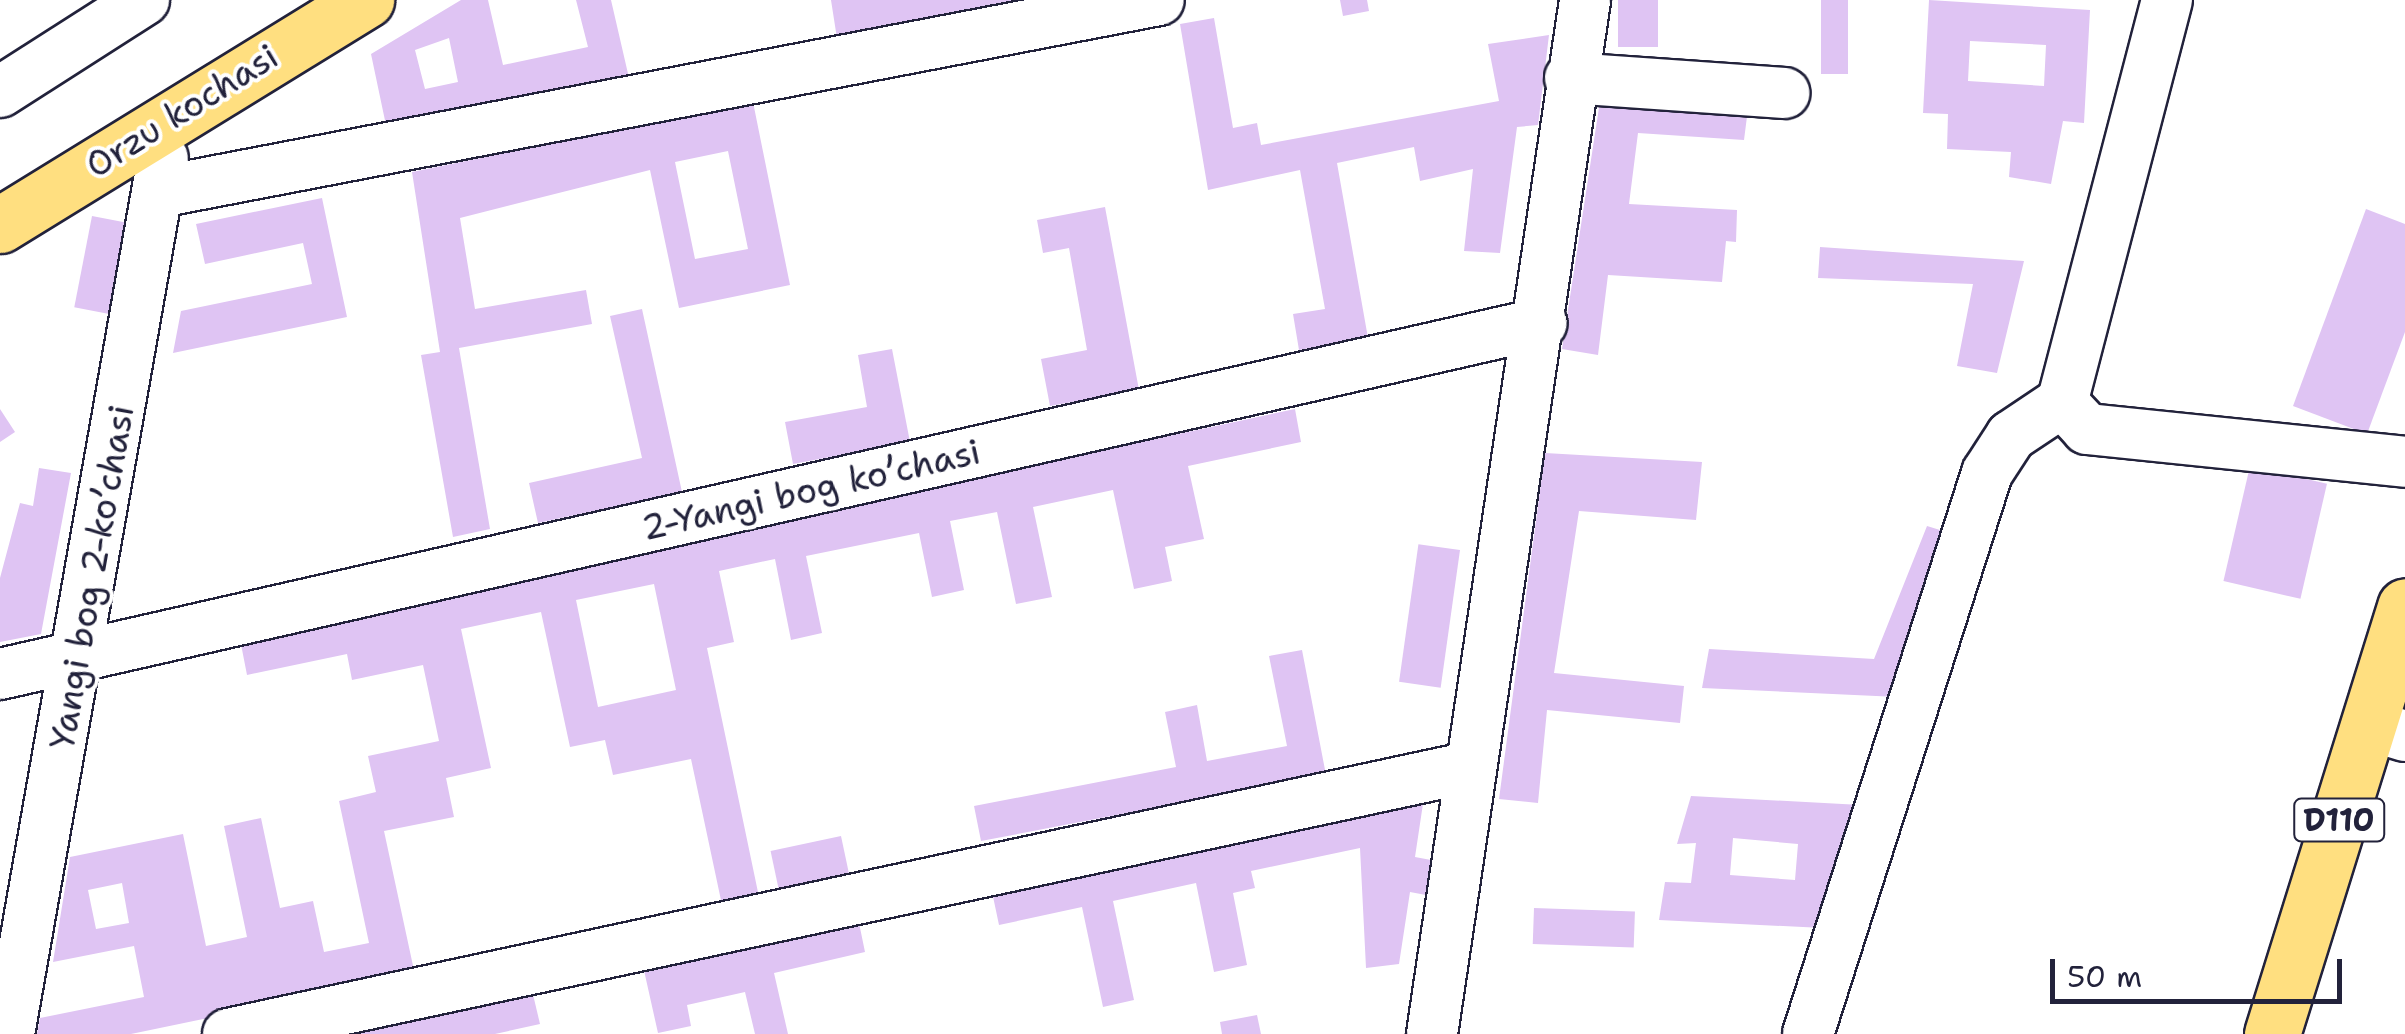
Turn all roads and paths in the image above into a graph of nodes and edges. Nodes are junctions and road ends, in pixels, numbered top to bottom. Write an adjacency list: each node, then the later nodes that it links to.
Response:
1 (144, 0): 7 (street)
2 (366, 0): 9 (main road, Orzu kochasi)
3 (1159, 0): 10 (street)
4 (1584, 0): 6 (street)
5 (2167, 0): 13 (street)
6 (1570, 78): 8 (street); 12 (street)
7 (0, 92)
8 (1784, 93)
9 (167, 118): 10 (street, Yangi bog 2-koʼchasi); 11 (main road, Orzu kochasi)
10 (159, 192): 16 (street, Yangi bog 2-koʼchasi)
11 (0, 225)
12 (1542, 322): 16 (street, 2-Yangi bog koʼchasi); 19 (street)
13 (2062, 402): 14 (street); 23 (street)
14 (2405, 462)
15 (2405, 606): 18 (main road, D110)
16 (79, 657): 17 (street, 2-Yangi bog koʼchasi); 20 (street, Yangi bog 2-koʼchasi)
17 (0, 674)
18 (2387, 730): 24 (main road, D110)
19 (1470, 766): 21 (street); 22 (street)
20 (9, 1034)
21 (228, 1034)
22 (1432, 1034)
23 (1808, 1034)
24 (2272, 1034)

